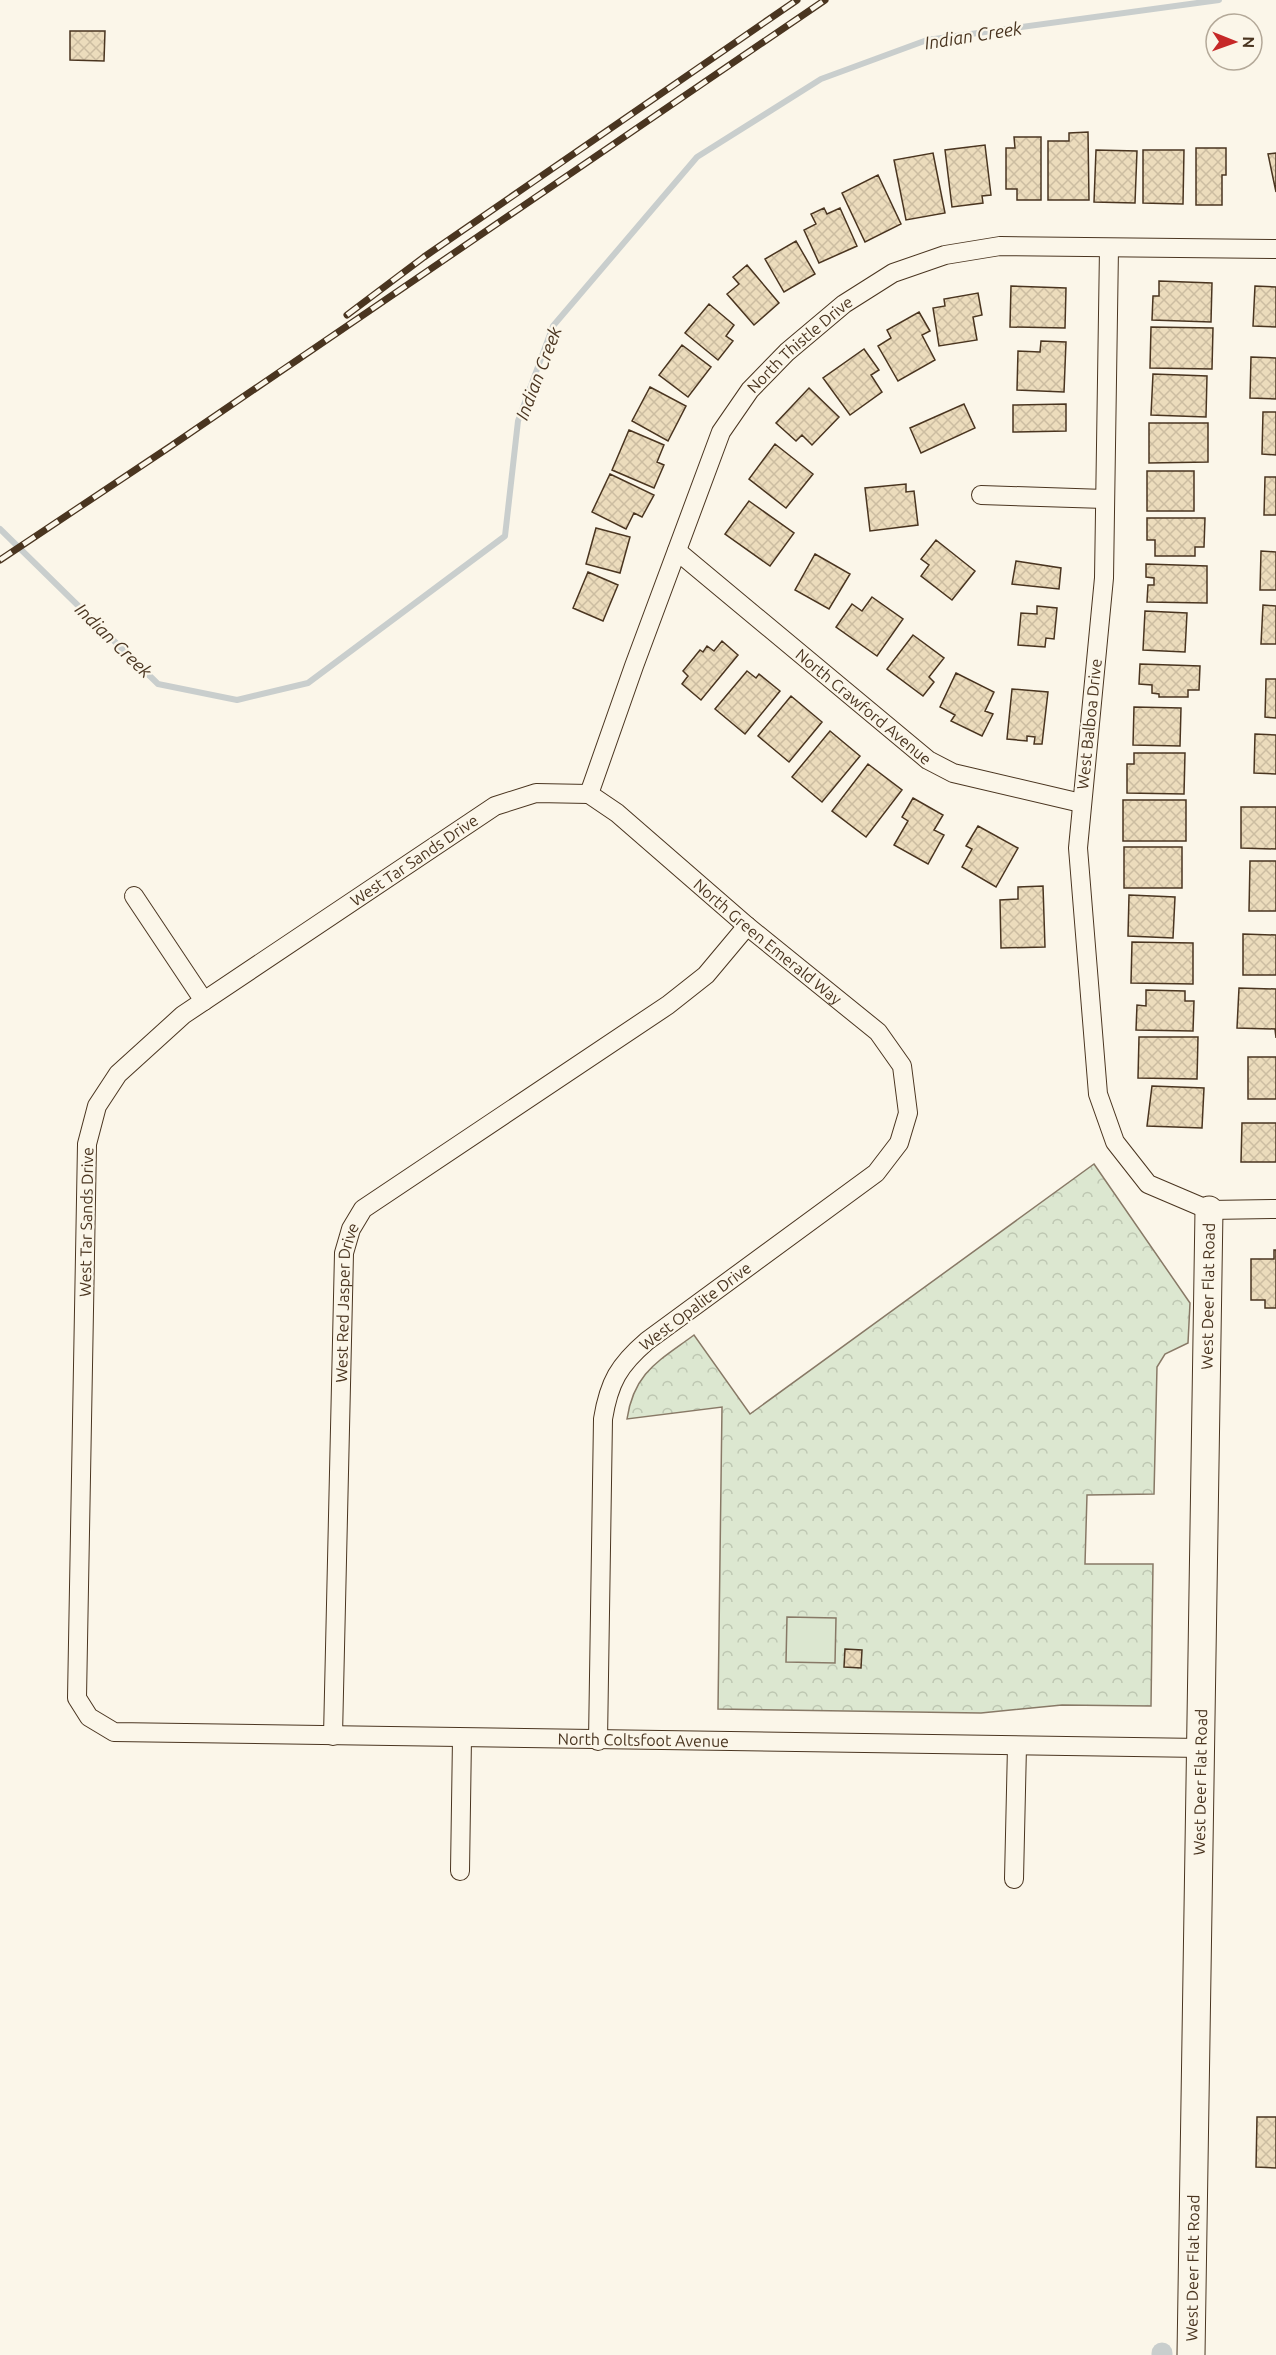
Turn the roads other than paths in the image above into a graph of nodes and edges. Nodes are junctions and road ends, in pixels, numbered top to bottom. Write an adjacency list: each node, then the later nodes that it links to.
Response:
1 (1109, 248): 2 (street, North Thistle Drive); 4 (street, West Balboa Drive); 5 (street, North Thistle Drive)
2 (1276, 249)
3 (981, 495): 4 (street)
4 (1105, 499): 7 (street, West Balboa Drive)
5 (677, 551): 6 (street, North Thistle Drive); 7 (street, North Crawford Avenue)
6 (589, 794): 9 (street, North Green Emerald Way); 10 (street, West Tar Sands Drive)
7 (1081, 804): 13 (street, West Balboa Drive)
8 (134, 896): 10 (street)
9 (747, 926): 11 (street, North Green Emerald Way); 15 (street, West Red Jasper Drive)
10 (204, 1001): 14 (street, West Tar Sands Drive)
11 (908, 1113): 17 (street, West Opalite Drive)
12 (1276, 1209): 13 (street)
13 (1209, 1210): 19 (street, West Deer Flat Road)
14 (89, 1717): 15 (street, North Coltsfoot Avenue)
15 (333, 1736): 16 (street, North Coltsfoot Avenue)
16 (462, 1738): 17 (street, North Coltsfoot Avenue); 20 (street)
17 (598, 1741): 18 (street, North Coltsfoot Avenue)
18 (1017, 1746): 19 (street, North Coltsfoot Avenue); 21 (street)
19 (1201, 1748): 22 (street, West Deer Flat Road)
20 (460, 1871)
21 (1014, 1879)
22 (1191, 2355)

